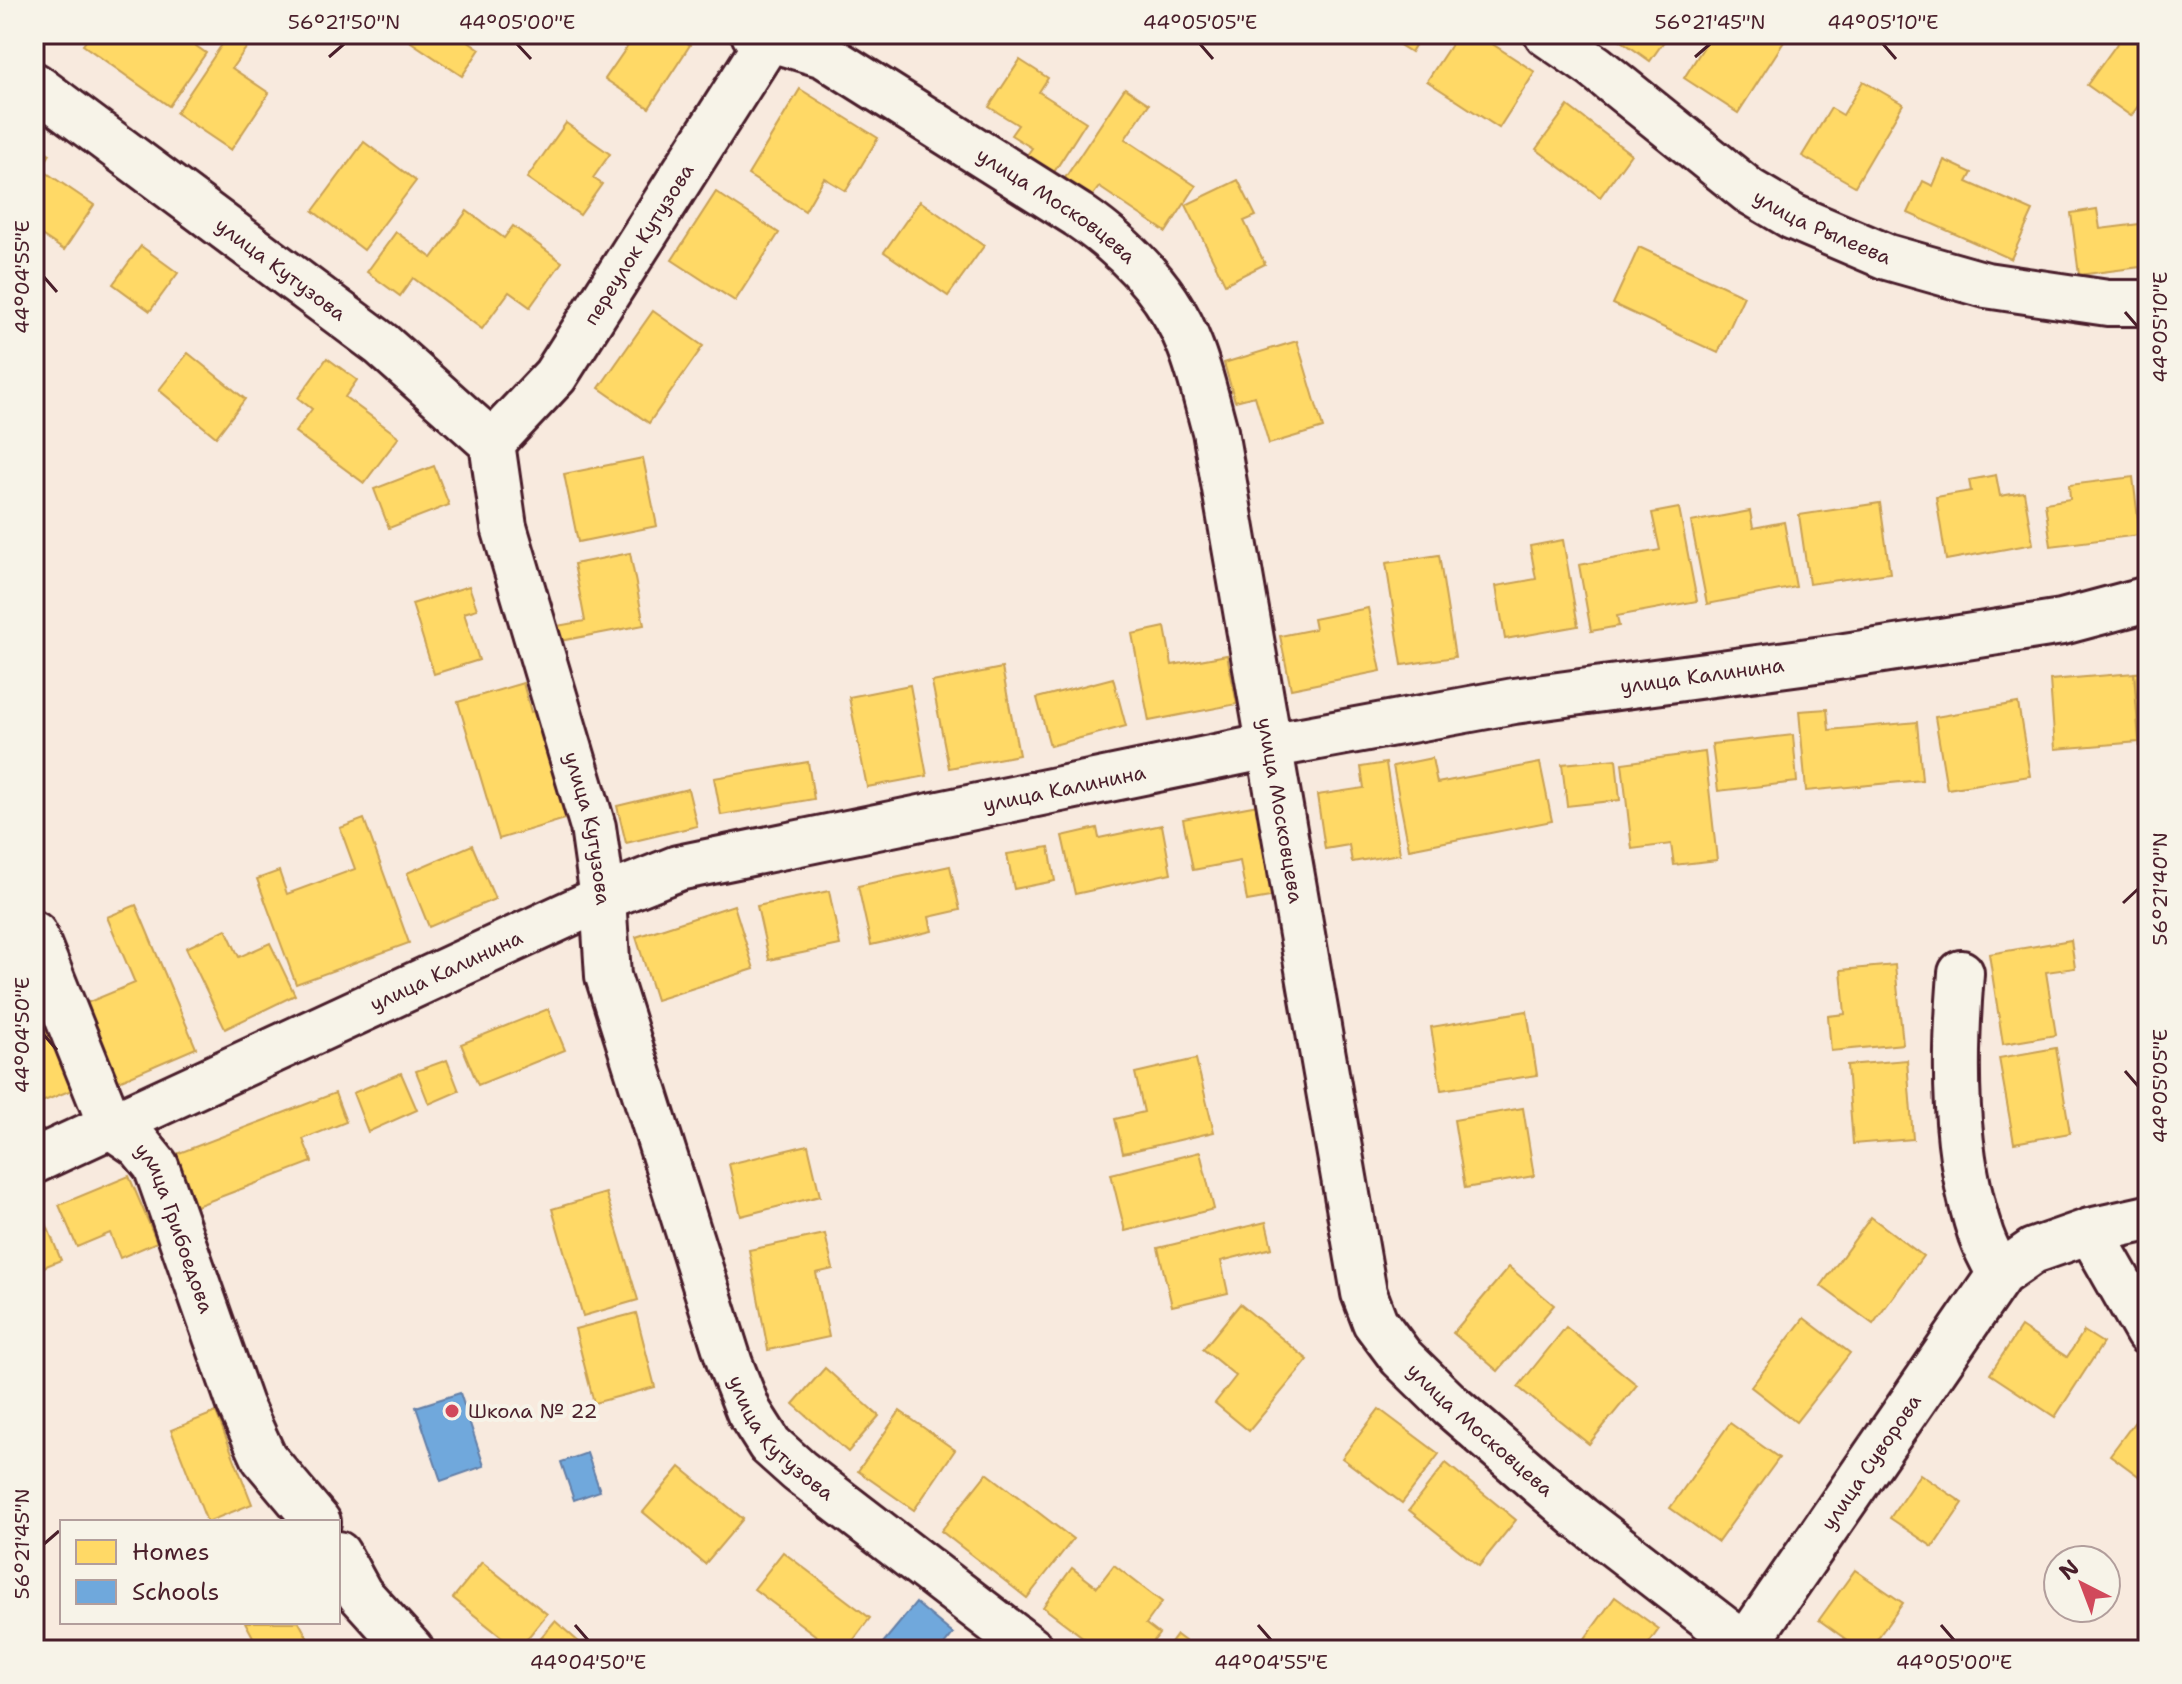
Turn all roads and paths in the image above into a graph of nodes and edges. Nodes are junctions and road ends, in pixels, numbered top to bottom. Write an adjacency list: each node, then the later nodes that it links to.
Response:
1 (1547, 34): 4 (street, улица Рылеева)
2 (765, 36): 5 (street, переулок Кутузова); 7 (street, улица Московцева)
3 (34, 85): 5 (street, улица Кутузова)
4 (2148, 303)
5 (492, 443): 8 (street, улица Кутузова)
6 (2148, 599): 7 (street, улица Калинина)
7 (1269, 746): 8 (street, улица Калинина); 19 (street, улица Московцева)
8 (603, 898): 11 (street, улица Калинина); 21 (street, улица Кутузова)
9 (34, 934): 11 (street, улица Грибоедова)
10 (1961, 973): 15 (street)
11 (111, 1126): 12 (street, улица Калинина); 17 (street, улица Грибоедова)
12 (34, 1161)
13 (2148, 1218): 14 (street, улица Суворова)
14 (2090, 1231): 15 (street, улица Суворова); 16 (street)
15 (2000, 1274): 19 (street, улица Суворова)
16 (2148, 1333)
17 (316, 1520)
18 (340, 1558): 20 (street)
19 (1746, 1648)
20 (411, 1650)
21 (1032, 1650)

